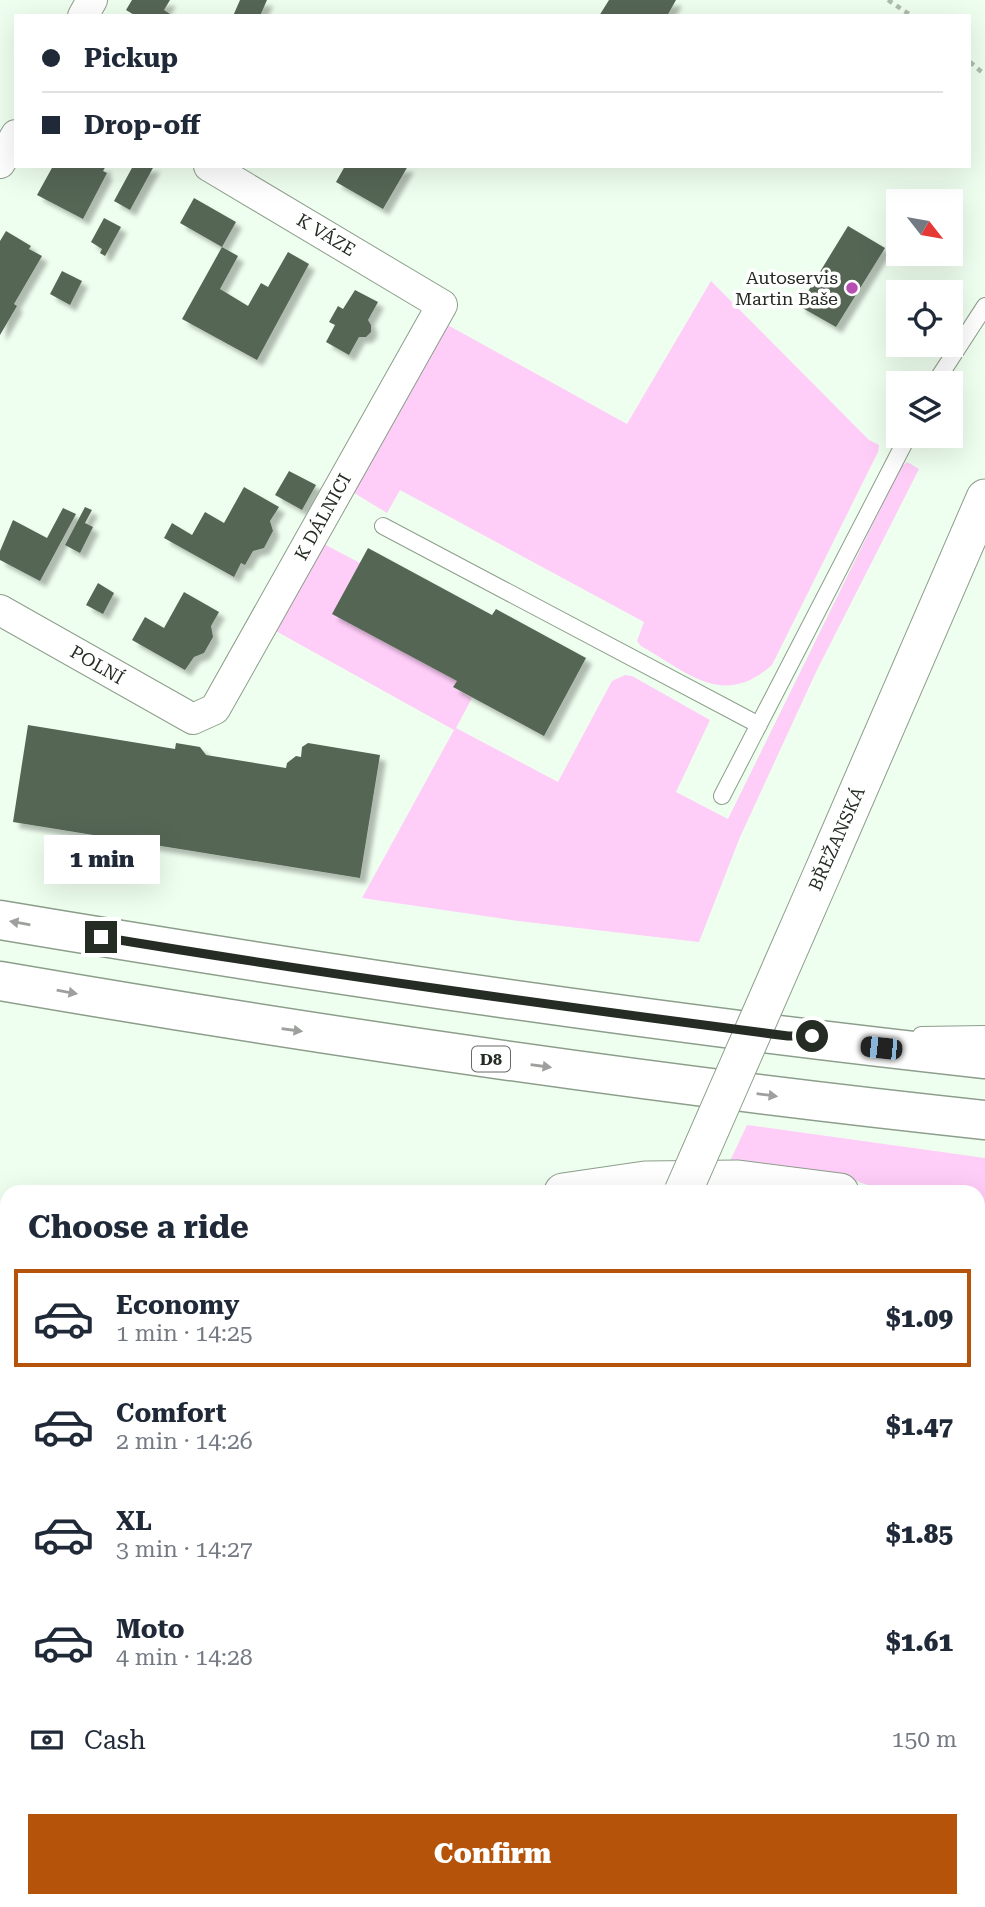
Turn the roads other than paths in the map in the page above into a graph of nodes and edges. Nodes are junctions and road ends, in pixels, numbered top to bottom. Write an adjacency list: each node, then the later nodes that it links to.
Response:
1 (14, 138): 2 (street)
2 (0, 163)
3 (212, 168): 4 (street, K VÁZE)
4 (442, 305): 11 (street, K DÁLNICI)
5 (985, 306): 6 (lane)
6 (943, 371)
7 (902, 448): 12 (lane)
8 (985, 498): 21 (street, BŘEŽANSKÁ, bridge)
9 (383, 526): 12 (lane)
10 (0, 610): 11 (street, POLNÍ)
11 (193, 719)
12 (759, 725): 13 (lane)
13 (722, 796)
14 (0, 920): 17 (highway, one-way to 14)
15 (0, 981): 19 (highway, D8, one-way to 19)
16 (985, 1034): 17 (lane)
17 (788, 1036): 18 (highway)
18 (985, 1059)
19 (983, 1120)
20 (611, 1185): 22 (street)
21 (686, 1185)
22 (780, 1185)

